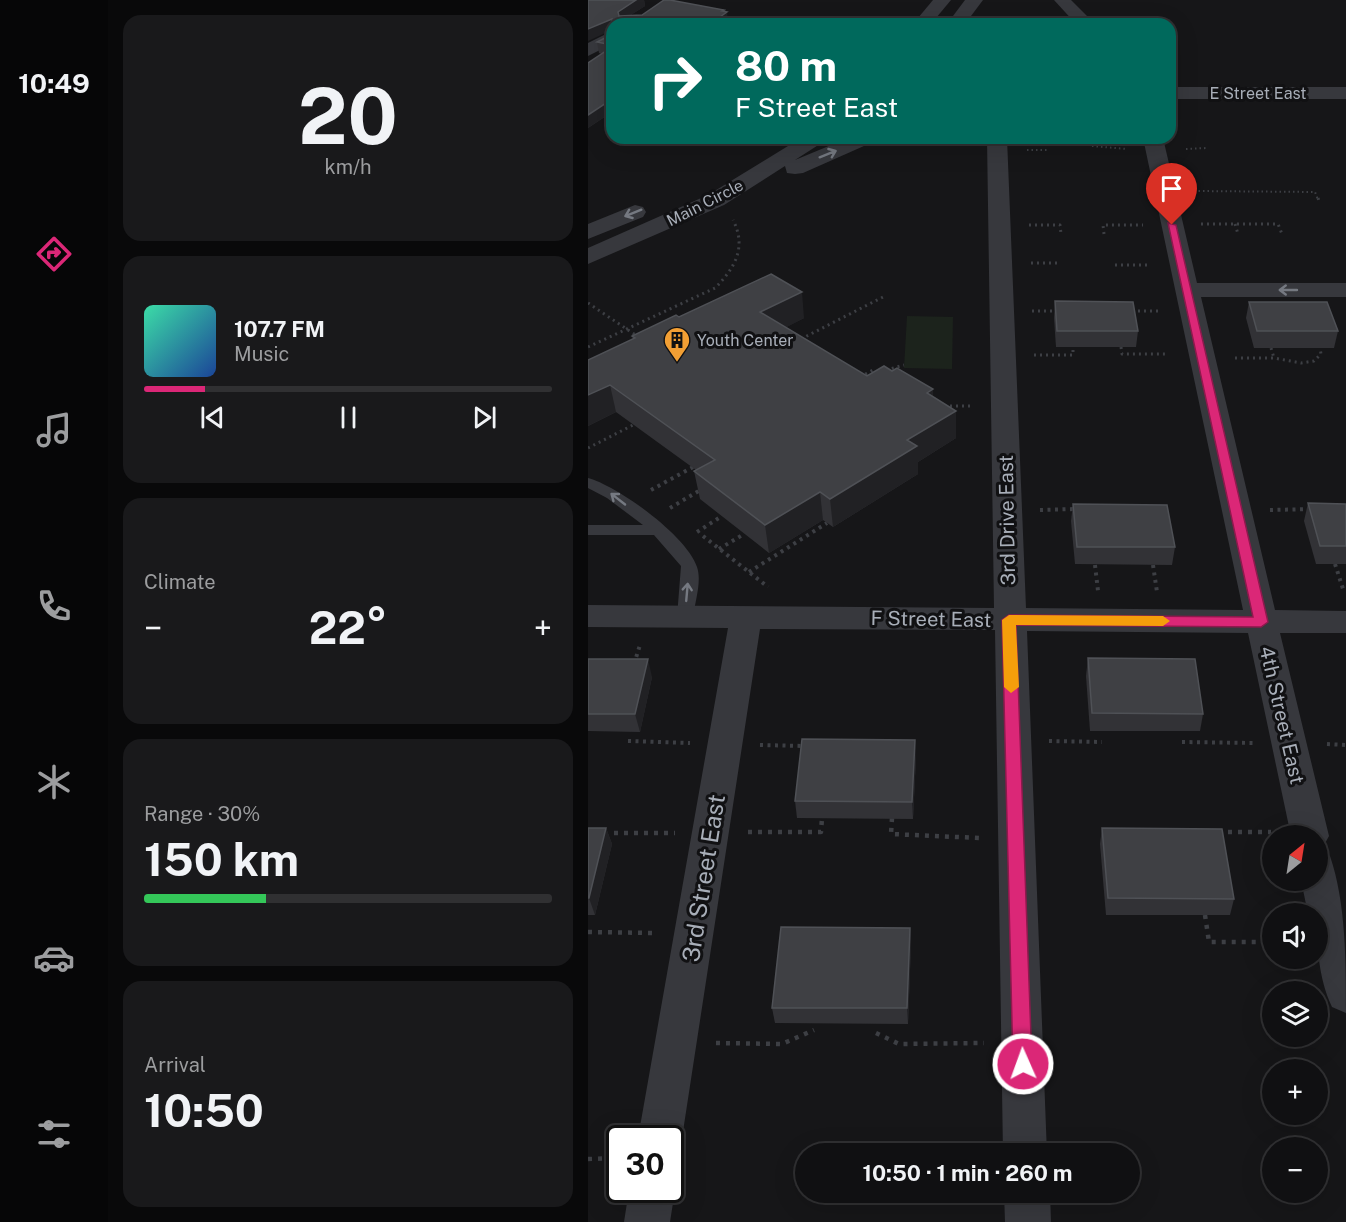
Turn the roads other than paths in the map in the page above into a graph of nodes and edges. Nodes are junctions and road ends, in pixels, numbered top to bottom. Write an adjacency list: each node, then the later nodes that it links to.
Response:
1 (942, 0): 4 (street)
2 (974, 0): 5 (street)
3 (1062, 0): 6 (street)
4 (927, 18)
5 (961, 18)
6 (1080, 18)
7 (606, 40): 8 (street)
8 (588, 51)
9 (1346, 79): 10 (street, E Street East)
10 (1176, 80)
11 (1176, 93): 12 (street, E Street East)
12 (1346, 93)
13 (768, 144): 19 (street, Main Circle)
14 (796, 144): 19 (street)
15 (808, 144): 20 (street, Main Circle)
16 (854, 144): 20 (street, one-way to 16)
17 (997, 144): 31 (street, 3rd Drive East)
18 (1154, 144): 24 (street, 4th Street East)
19 (729, 171): 21 (street, Main Circle, one-way to 21)
20 (723, 208): 22 (street, Main Circle)
21 (588, 232)
22 (588, 257)
23 (1346, 290): 24 (street, one-way to 24)
24 (1189, 301): 32 (street, 4th Street East)
25 (588, 483): 27 (lane, one-way to 25)
26 (588, 530): 27 (lane)
27 (657, 530): 29 (lane, one-way to 27)
28 (588, 616): 29 (street, F Street East)
29 (685, 617): 30 (street, F Street East)
30 (746, 617): 31 (street, F Street East); 37 (street, 3rd Street East)
31 (1009, 620): 32 (street, F Street East); 38 (street, 3rd Drive East)
32 (1261, 622): 33 (street, F Street East); 34 (street, 4th Street East)
33 (1346, 622)
34 (1307, 825)
35 (1322, 891): 36 (street, 4th Street East)
36 (1346, 994)
37 (662, 1125)
38 (1026, 1143)
39 (650, 1203): 41 (street)
40 (1027, 1203): 42 (street)
41 (646, 1222)
42 (1028, 1222)

